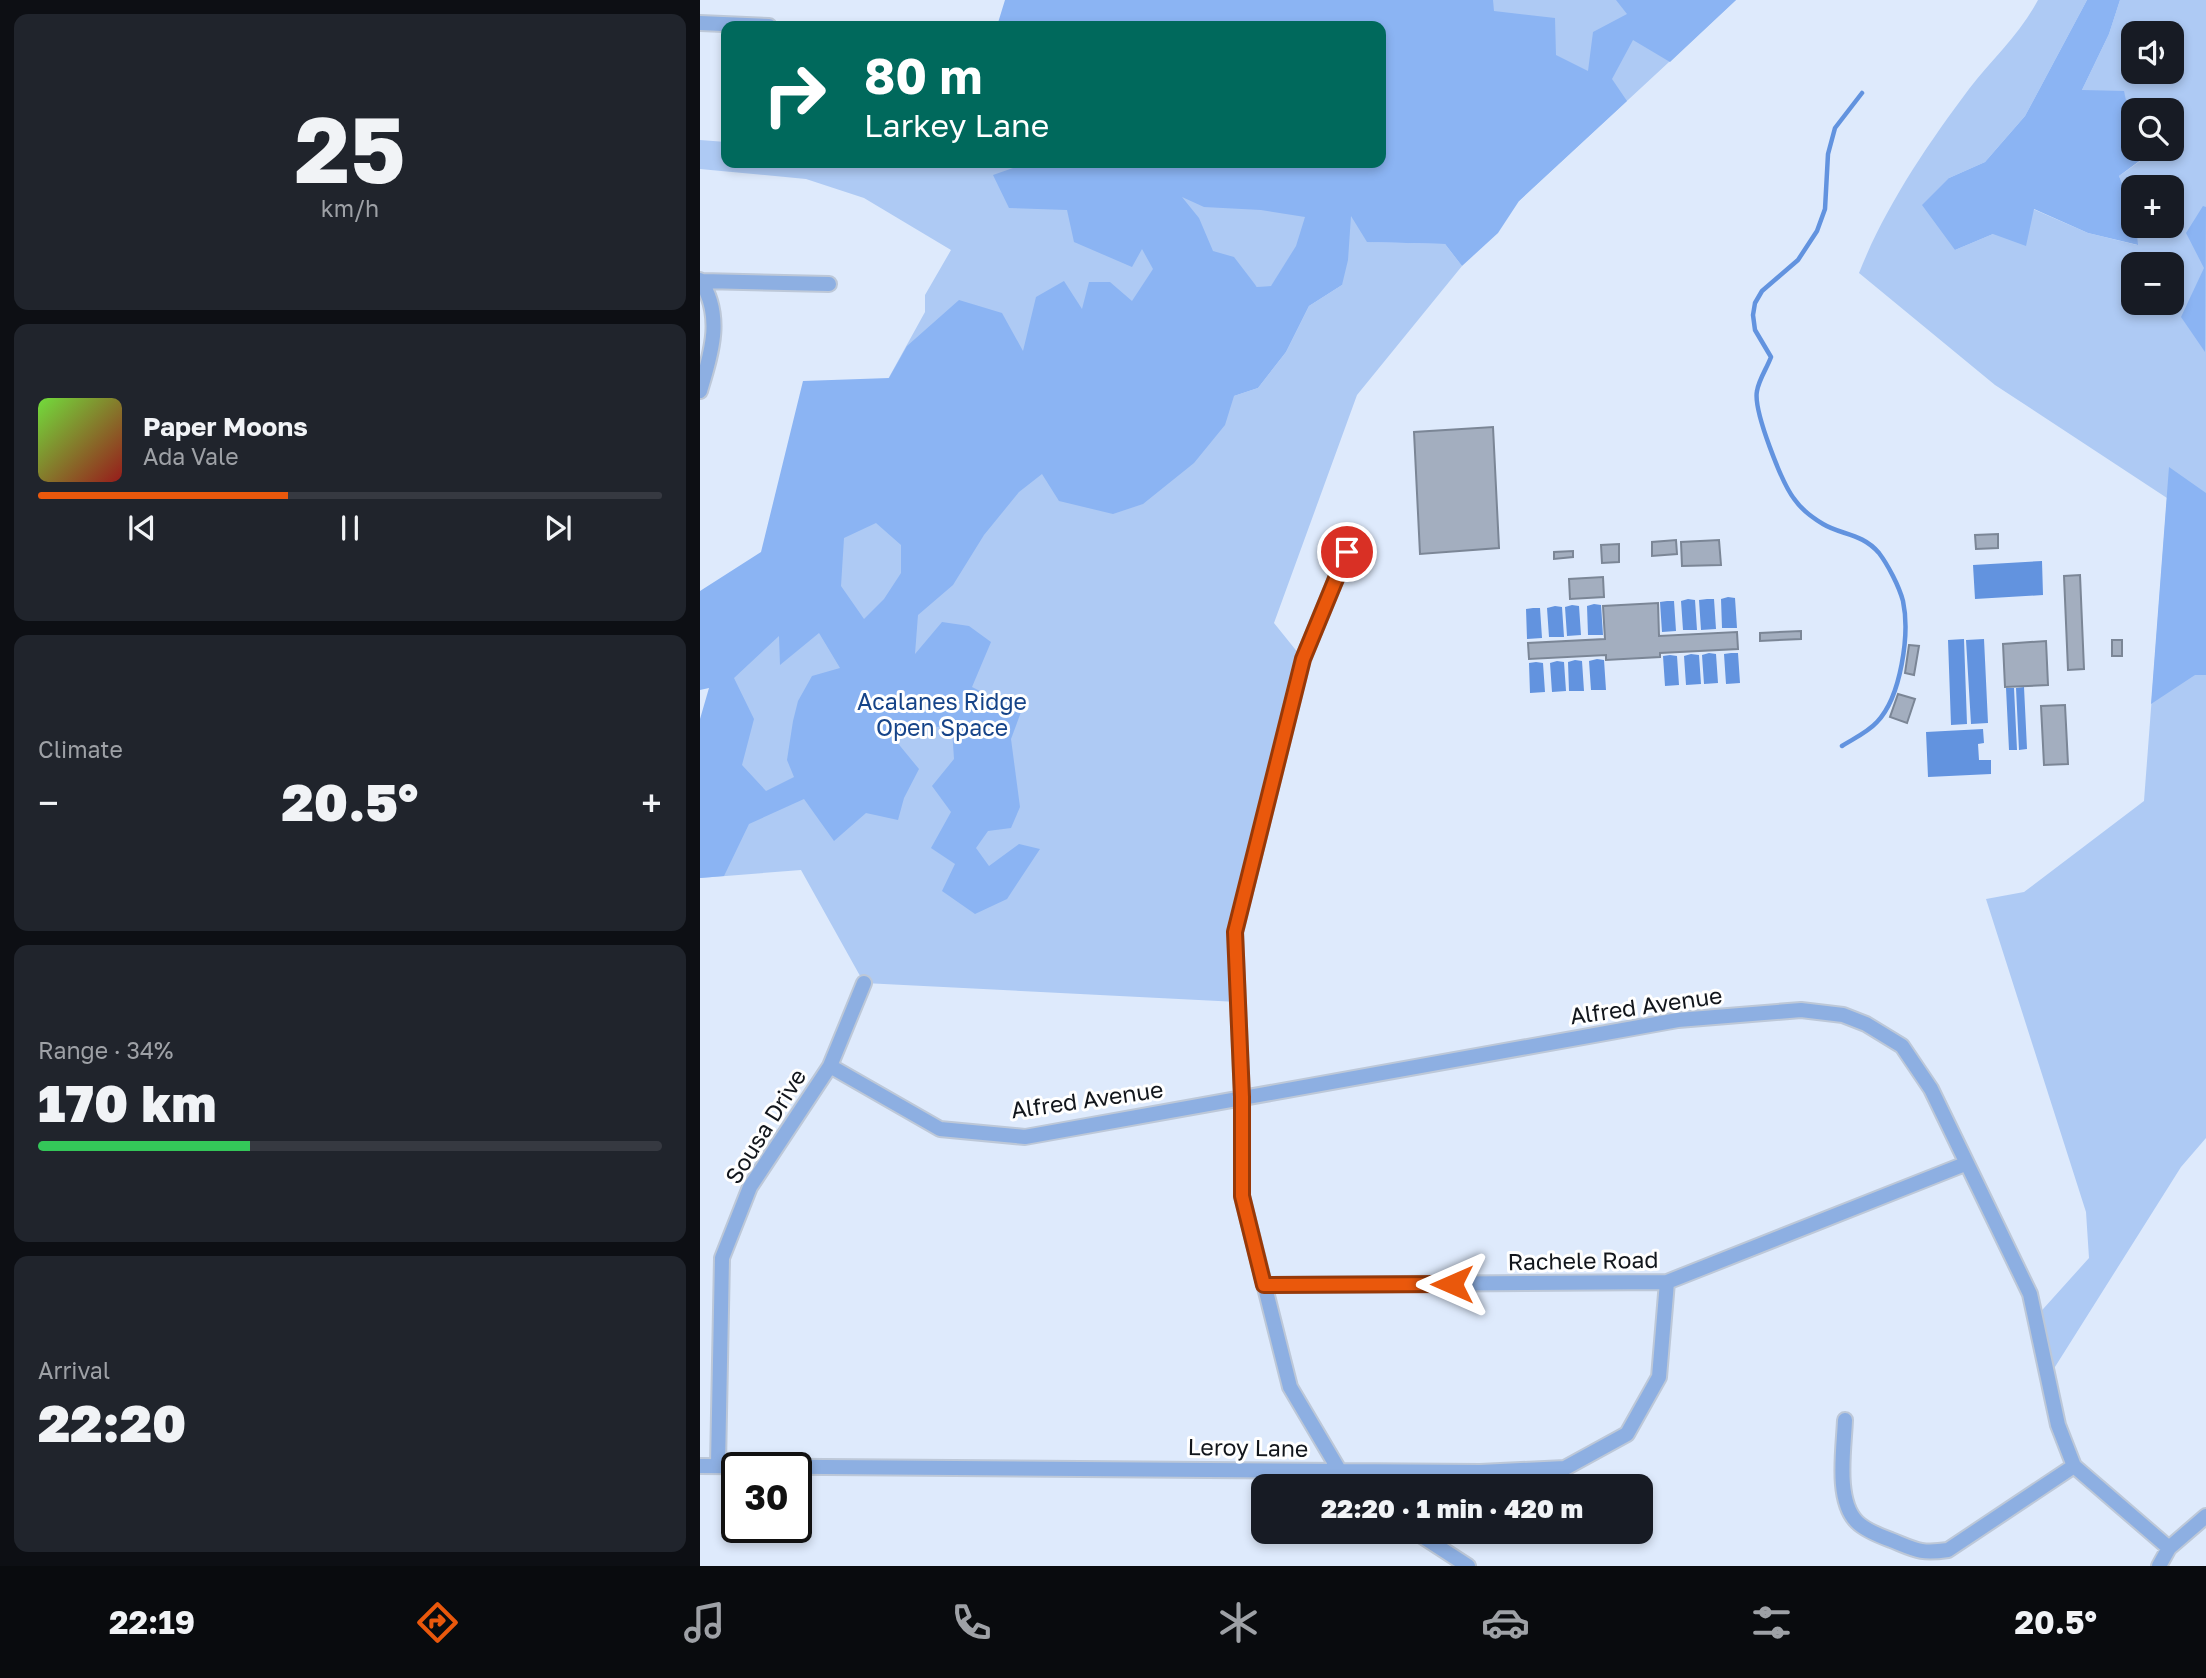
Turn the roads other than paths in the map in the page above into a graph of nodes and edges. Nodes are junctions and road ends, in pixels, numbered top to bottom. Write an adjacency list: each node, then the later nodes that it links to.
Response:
1 (700, 23): 2 (street)
2 (721, 24)
3 (701, 281): 4 (street); 5 (street)
4 (829, 284)
5 (700, 391)
6 (1347, 552): 9 (street)
7 (864, 984): 8 (street, Sousa Drive)
8 (830, 1066): 9 (street, Alfred Avenue); 14 (street, Sousa Drive)
9 (1242, 1097): 10 (street, Alfred Avenue); 12 (street)
10 (1965, 1164): 11 (street, Rachele Road); 16 (street, Alfred Avenue)
11 (1667, 1282): 12 (street, Rachele Road); 17 (street, Leroy Lane)
12 (1264, 1285): 17 (street)
13 (1845, 1420): 16 (street)
14 (718, 1465): 15 (street, Leroy Lane); 17 (street, Leroy Lane)
15 (700, 1466)
16 (2074, 1466): 21 (street, Alfred Avenue)
17 (1339, 1470): 18 (street)
18 (1343, 1474)
19 (2206, 1516): 21 (street)
20 (1434, 1544): 22 (street)
21 (2169, 1548): 23 (street)
22 (1468, 1566)
23 (2159, 1566)

